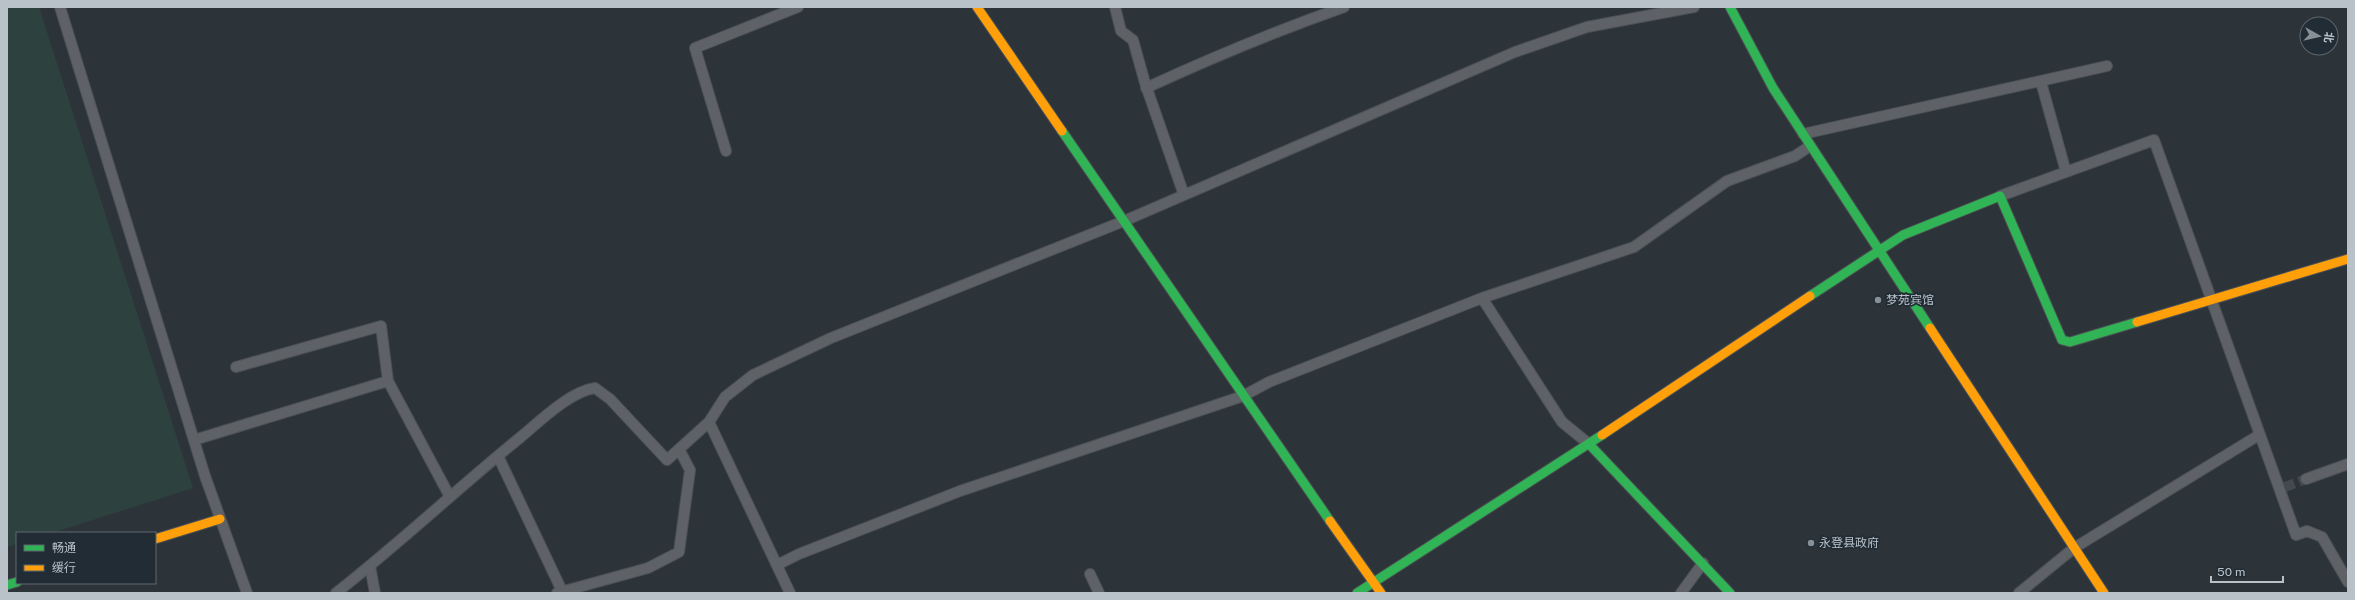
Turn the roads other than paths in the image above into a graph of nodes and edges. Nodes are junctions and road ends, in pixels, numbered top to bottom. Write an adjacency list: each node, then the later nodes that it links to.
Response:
1 (60, 7): 27 (street)
2 (798, 7): 13 (street)
3 (977, 7): 17 (street)
4 (1115, 7): 10 (street)
5 (1344, 7): 10 (street)
6 (1694, 7): 15 (street)
7 (1730, 7): 11 (street)
8 (2107, 66): 9 (street)
9 (2041, 82): 11 (street); 14 (street)
10 (1146, 88): 15 (street)
11 (1803, 134): 12 (street)
12 (1810, 146): 18 (street); 20 (street)
13 (726, 151)
14 (2066, 172): 16 (street); 21 (street)
15 (1184, 195): 17 (street)
16 (2000, 196): 18 (street); 21 (street)
17 (1124, 221): 24 (street); 25 (street)
18 (1878, 250): 28 (street); 36 (street)
19 (2348, 260): 21 (street)
20 (1482, 298): 24 (street); 28 (street)
21 (2212, 301): 26 (street)
22 (236, 367): 23 (street)
23 (388, 380): 27 (street); 33 (street)
24 (1243, 396): 38 (street); 42 (street)
25 (709, 422): 29 (street); 38 (street)
26 (2259, 435): 36 (street); 41 (street)
27 (194, 440): 34 (street)
28 (1589, 444): 37 (street); 42 (street)
29 (679, 449): 30 (street); 43 (street)
30 (498, 456): 33 (street); 43 (street)
31 (2348, 464): 32 (street)
32 (2306, 479)
33 (450, 497): 39 (street)
34 (220, 519): 35 (street); 44 (street)
35 (156, 539)
36 (2074, 548): 53 (street); 54 (street)
37 (1703, 563): 51 (street); 52 (street)
38 (777, 565): 47 (street)
39 (370, 566): 45 (street); 46 (street)
40 (1090, 574): 48 (street)
41 (2348, 582)
42 (1372, 584): 49 (street); 50 (street)
43 (560, 592)
44 (247, 593)
45 (336, 593)
46 (376, 593)
47 (790, 593)
48 (1099, 593)
49 (1357, 593)
50 (1381, 593)
51 (1681, 593)
52 (1730, 593)
53 (2019, 593)
54 (2104, 593)

